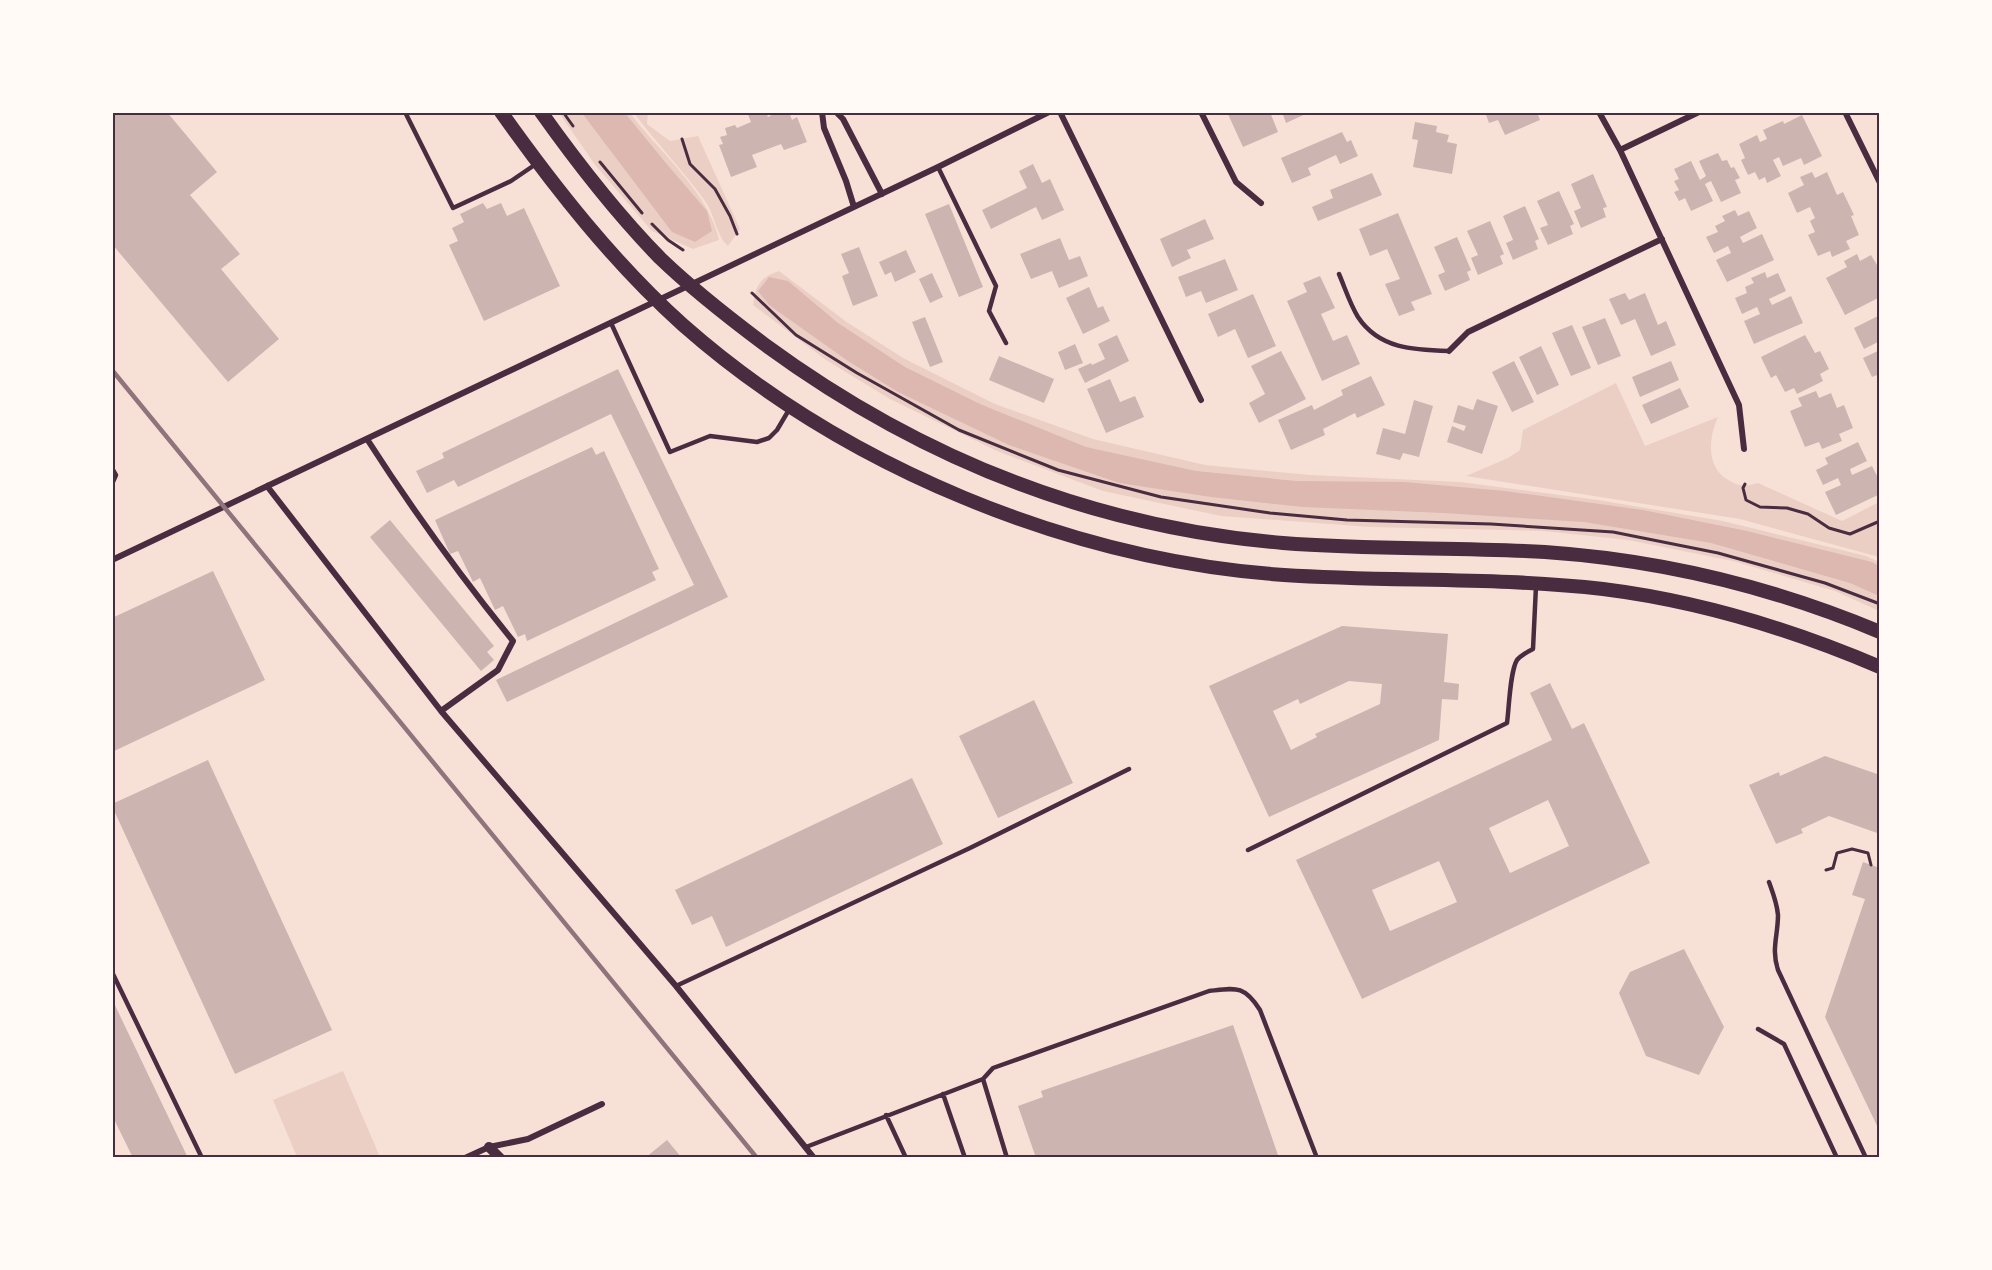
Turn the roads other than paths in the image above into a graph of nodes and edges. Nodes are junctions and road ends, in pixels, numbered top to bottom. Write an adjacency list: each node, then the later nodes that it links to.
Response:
1 (405, 112): 13 (lane)
2 (501, 112): 13 (main road)
3 (542, 112): 21 (main road)
4 (822, 112): 18 (street)
5 (836, 112): 16 (street)
6 (1049, 112): 14 (street)
7 (1060, 112): 26 (street)
8 (1202, 112): 17 (street)
9 (1599, 112): 12 (street)
10 (1699, 112): 12 (street)
11 (1845, 112): 15 (street)
12 (1620, 150): 19 (street)
13 (538, 163): 22 (main road)
14 (939, 167): 16 (street); 24 (lane)
15 (1880, 183)
16 (882, 194): 18 (street)
17 (1261, 203)
18 (854, 207): 21 (street)
19 (1662, 239): 25 (street); 29 (street)
20 (1339, 274): 25 (lane)
21 (690, 284): 22 (street); 35 (main road)
22 (658, 300): 23 (street); 27 (main road)
23 (611, 323): 27 (lane); 28 (street)
24 (1006, 343)
25 (1449, 351)
26 (1201, 400)
27 (791, 406): 34 (main road)
28 (367, 439): 32 (street); 37 (street)
29 (1744, 450)
30 (112, 468): 31 (lane)
31 (112, 484)
32 (267, 486): 33 (street); 37 (street)
33 (112, 560)
34 (1536, 583): 36 (main road); 39 (lane)
35 (1880, 632)
36 (1880, 667)
37 (441, 711): 42 (street)
38 (1129, 769): 42 (lane)
39 (1248, 850)
40 (1769, 882): 59 (lane)
41 (112, 972): 50 (lane)
42 (676, 986): 49 (street)
43 (1758, 1029): 58 (lane)
44 (983, 1079): 45 (lane); 56 (lane); 57 (lane)
45 (943, 1094): 47 (lane); 55 (lane)
46 (602, 1104): 48 (street)
47 (886, 1115): 49 (lane); 54 (lane)
48 (489, 1146): 51 (street); 52 (street)
49 (806, 1148): 53 (street)
50 (202, 1158)
51 (465, 1158)
52 (500, 1158)
53 (814, 1158)
54 (906, 1158)
55 (965, 1158)
56 (1007, 1158)
57 (1317, 1158)
58 (1837, 1158)
59 (1866, 1158)

